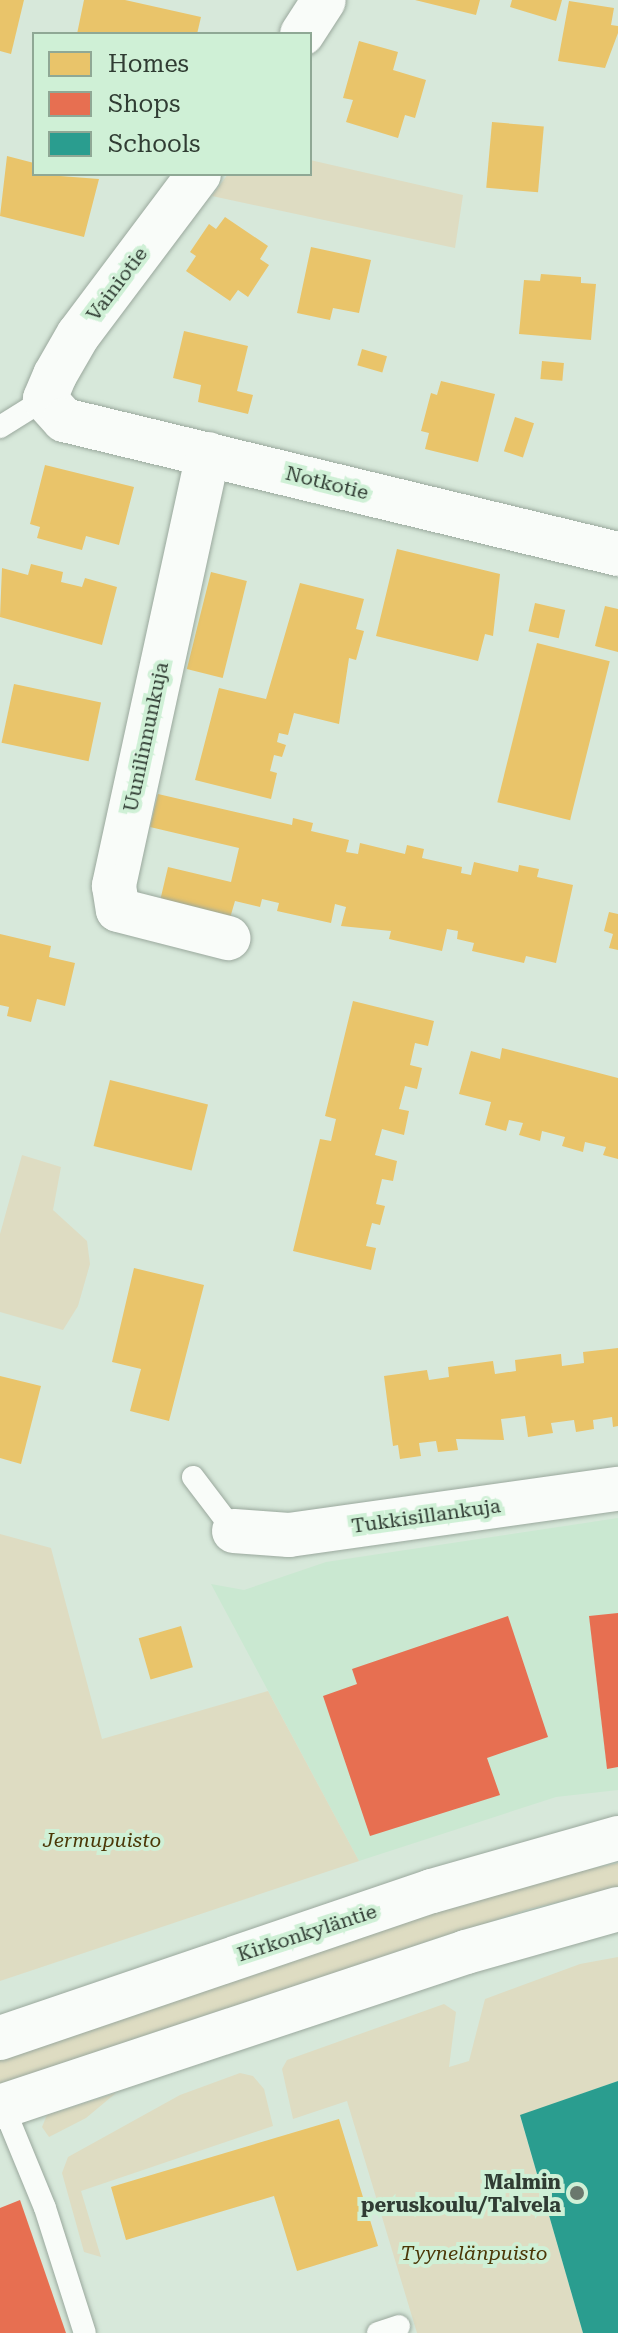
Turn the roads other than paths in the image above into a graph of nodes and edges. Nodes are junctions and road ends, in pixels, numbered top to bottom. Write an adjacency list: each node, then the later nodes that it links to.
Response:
1 (324, 0): 2 (street)
2 (303, 32)
3 (197, 176): 4 (street, Vainiotie)
4 (45, 399): 5 (lane); 6 (street, Notkotie)
5 (0, 427)
6 (208, 454): 7 (street, Notkotie); 8 (street, Uunilinnunkuja)
7 (618, 554)
8 (228, 938)
9 (193, 1477): 11 (lane)
10 (618, 1489): 11 (street, Tukkisillankuja)
11 (234, 1531)
12 (618, 1838): 14 (street, Kirkonkyläntie)
13 (618, 1909): 15 (street)
14 (0, 2038)
15 (2, 2106): 16 (lane)
16 (85, 2333)

